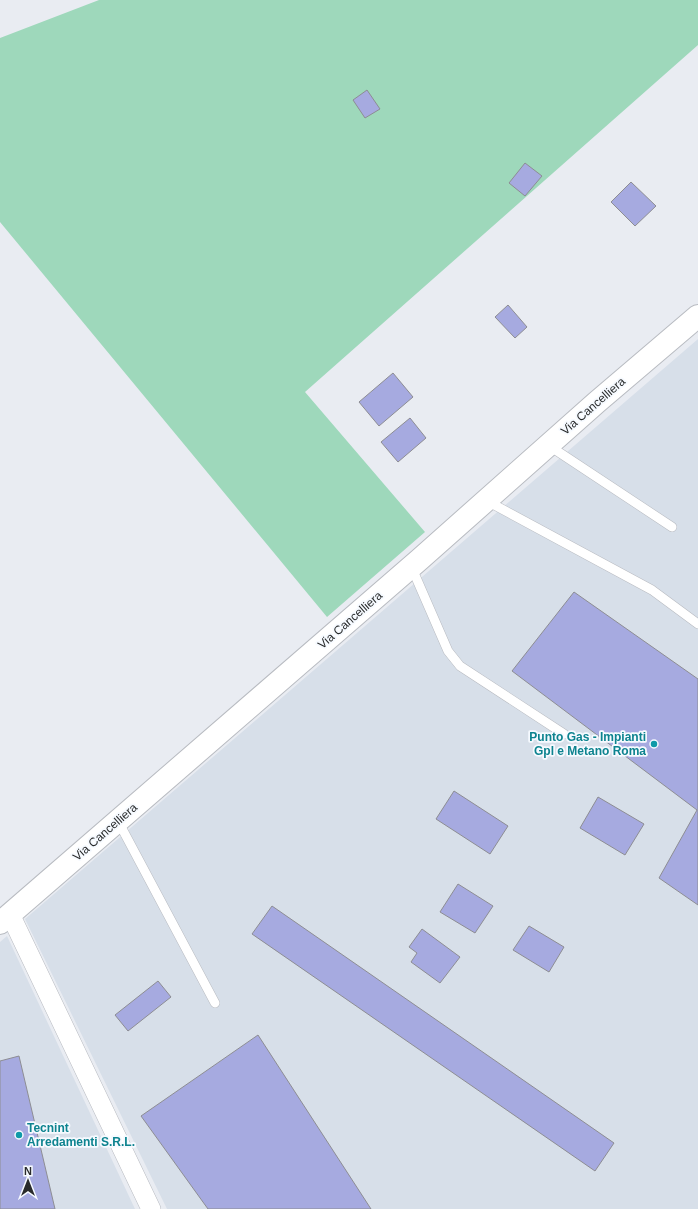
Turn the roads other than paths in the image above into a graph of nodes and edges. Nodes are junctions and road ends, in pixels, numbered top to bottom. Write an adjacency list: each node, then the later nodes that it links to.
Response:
1 (698, 316): 2 (street, Via Cancelliera)
2 (548, 445): 3 (street, Via Cancelliera); 4 (lane)
3 (486, 500): 5 (street, Via Cancelliera); 6 (lane)
4 (672, 527)
5 (412, 566): 7 (lane); 8 (street, Via Cancelliera)
6 (698, 624)
7 (564, 734)
8 (118, 821): 9 (street, Via Cancelliera); 10 (lane)
9 (5, 919): 11 (street)
10 (215, 1004)
11 (151, 1209)

